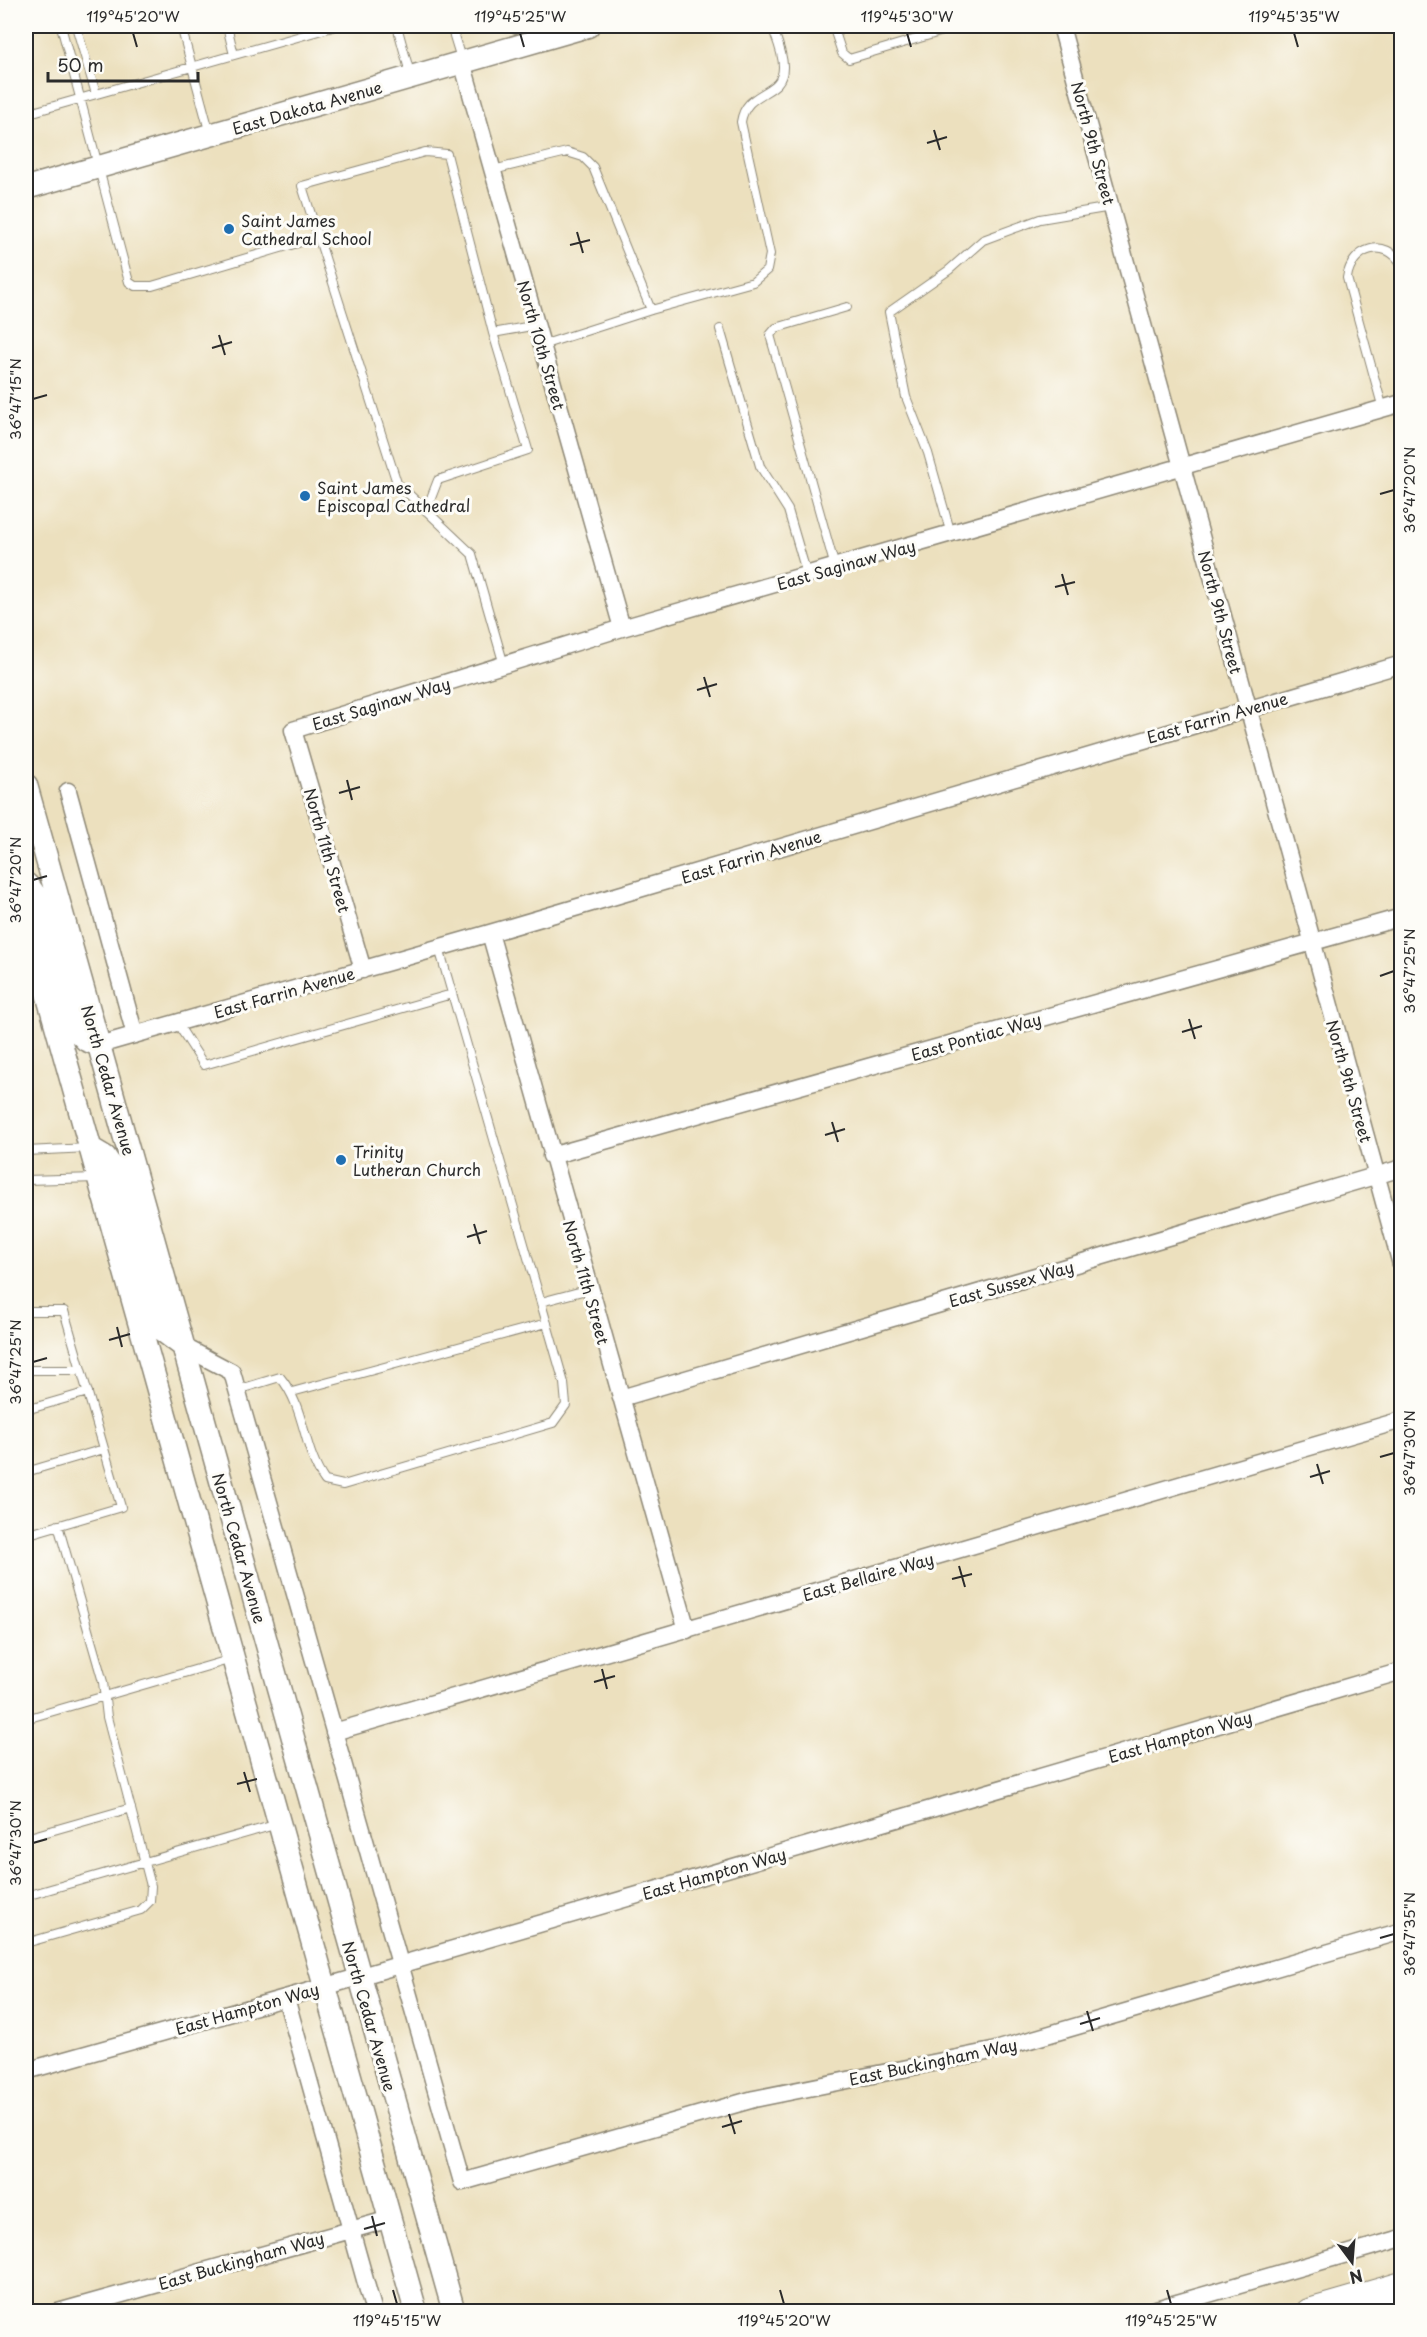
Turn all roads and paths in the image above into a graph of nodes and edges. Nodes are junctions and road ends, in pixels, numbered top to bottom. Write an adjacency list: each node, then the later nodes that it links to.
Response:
1 (61, 26): 18 (lane)
2 (76, 26): 17 (lane)
3 (181, 26): 15 (lane)
4 (226, 26): 13 (lane)
5 (336, 26): 13 (lane)
6 (397, 26): 16 (lane)
7 (451, 26): 14 (lane)
8 (588, 26): 14 (main road, East Dakota Avenue)
9 (772, 26): 28 (lane)
10 (833, 26): 11 (lane)
11 (960, 26)
12 (1062, 26): 24 (street, North 9th Street)
13 (234, 55): 15 (lane)
14 (462, 62): 16 (main road, East Dakota Avenue); 22 (street, North 10th Street)
15 (192, 67): 17 (lane); 20 (lane)
16 (411, 77): 20 (main road, East Dakota Avenue)
17 (96, 94): 18 (lane)
18 (81, 98): 19 (lane); 21 (lane)
19 (26, 114)
20 (211, 135): 21 (main road, East Dakota Avenue)
21 (100, 166): 23 (main road, East Dakota Avenue); 25 (lane)
22 (493, 170): 28 (lane); 29 (street, North 10th Street)
23 (26, 188)
24 (1111, 207): 35 (street, North 9th Street); 37 (lane)
25 (318, 237): 31 (lane); 36 (lane)
26 (1401, 265): 34 (lane)
27 (847, 307): 38 (lane)
28 (651, 310): 32 (lane)
29 (537, 326): 31 (lane); 32 (street, North 10th Street)
30 (720, 329): 39 (lane)
31 (493, 333): 36 (lane)
32 (542, 345): 40 (street, North 10th Street)
33 (1401, 403): 34 (street, East Saginaw Way)
34 (1383, 409): 35 (street, East Saginaw Way)
35 (1182, 468): 37 (street, East Saginaw Way); 43 (street, North 9th Street)
36 (426, 511): 42 (lane)
37 (951, 534): 38 (street, East Saginaw Way)
38 (835, 567): 39 (street, East Saginaw Way)
39 (807, 575): 40 (street, East Saginaw Way)
40 (622, 628): 42 (street, East Saginaw Way)
41 (1401, 664): 43 (street, East Farrin Avenue)
42 (504, 665): 44 (street, East Saginaw Way)
43 (1247, 708): 51 (street, East Farrin Avenue); 52 (street, North 9th Street)
44 (293, 730): 54 (street, North 11th Street)
45 (26, 785): 47 (main road, North Cedar Avenue)
46 (68, 791): 57 (street)
47 (34, 835): 58 (main road, North Cedar Avenue)
48 (26, 884): 58 (main road)
49 (1401, 917): 52 (street, East Pontiac Way)
50 (26, 918): 59 (main road)
51 (490, 933): 53 (street, East Farrin Avenue); 61 (street, North 11th Street)
52 (1310, 943): 61 (street, East Pontiac Way); 63 (street, North 9th Street)
53 (439, 948): 54 (street, East Farrin Avenue); 55 (lane)
54 (363, 970): 56 (street, East Farrin Avenue)
55 (452, 994): 56 (lane); 68 (lane)
56 (177, 1023): 57 (street, East Farrin Avenue)
57 (135, 1035): 58 (street, East Farrin Avenue)
58 (99, 1045): 71 (main road, North Cedar Avenue)
59 (90, 1148): 60 (lane); 64 (main road); 71 (main road)
60 (26, 1151)
61 (551, 1156): 67 (street, North 11th Street)
62 (1401, 1168): 63 (street, East Sussex Way)
63 (1377, 1175): 66 (street, North 9th Street); 77 (street, East Sussex Way)
64 (98, 1178): 65 (lane); 85 (main road)
65 (26, 1180)
66 (1401, 1268)
67 (590, 1289): 68 (lane); 77 (street, North 11th Street)
68 (541, 1302): 70 (lane)
69 (26, 1311): 73 (lane)
70 (547, 1323): 76 (lane); 76 (lane)
71 (183, 1346): 74 (street); 98 (main road, North Cedar Avenue)
72 (26, 1370): 73 (lane)
73 (81, 1370): 75 (lane)
74 (237, 1390): 76 (lane); 89 (street)
75 (88, 1392): 78 (lane); 80 (lane)
76 (292, 1392)
77 (621, 1398): 84 (street, North 11th Street)
78 (26, 1410)
79 (1401, 1420): 84 (street, East Bellaire Way)
80 (104, 1449): 81 (lane); 82 (lane)
81 (26, 1472)
82 (58, 1525): 83 (lane); 87 (lane)
83 (26, 1535)
84 (687, 1630): 89 (street, East Bellaire Way)
85 (232, 1658): 87 (lane); 91 (main road)
86 (1401, 1671): 97 (street, East Hampton Way)
87 (104, 1696): 88 (lane); 90 (lane)
88 (26, 1719)
89 (334, 1732): 97 (street)
90 (131, 1808): 92 (lane); 93 (lane)
91 (279, 1824): 93 (lane); 99 (main road)
92 (26, 1838)
93 (147, 1861): 94 (lane); 96 (lane)
94 (26, 1896)
95 (1401, 1931): 97 (street, East Buckingham Way)
96 (26, 1943)
97 (400, 1965): 98 (street, East Hampton Way)
98 (359, 1977): 99 (street, East Hampton Way); 110 (main road, North Cedar Avenue)
99 (324, 1987): 100 (street, East Hampton Way); 102 (main road)
100 (286, 1998): 101 (street, East Hampton Way); 103 (street)
101 (26, 2071)
102 (390, 2218): 103 (street, East Buckingham Way); 109 (main road)
103 (351, 2229): 107 (street, East Buckingham Way); 108 (street)
104 (1401, 2238): 111 (street)
105 (1401, 2285): 112 (main road)
106 (1401, 2292): 113 (main road)
107 (58, 2312)
108 (374, 2312)
109 (416, 2312)
110 (454, 2312)
111 (1146, 2312)
112 (1309, 2312)
113 (1385, 2312)

